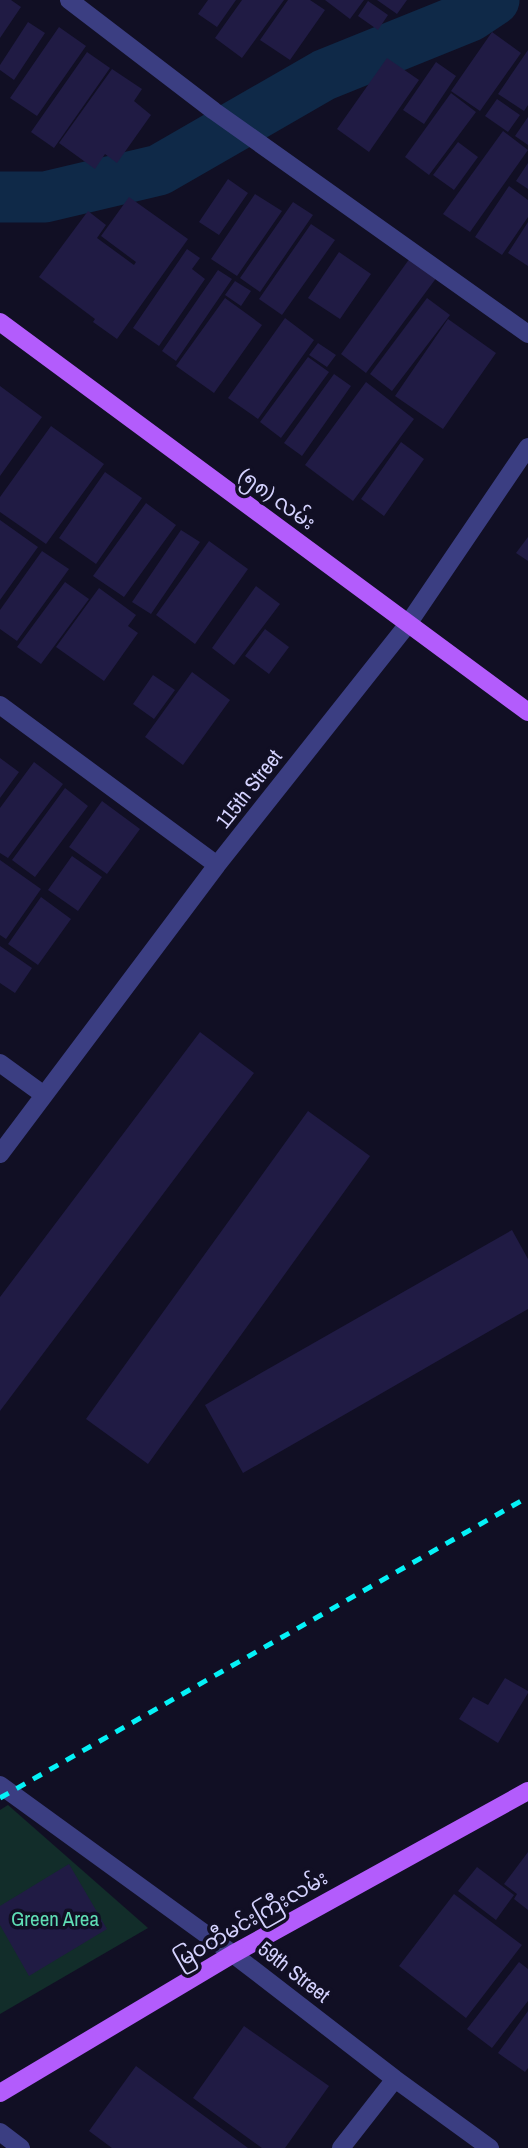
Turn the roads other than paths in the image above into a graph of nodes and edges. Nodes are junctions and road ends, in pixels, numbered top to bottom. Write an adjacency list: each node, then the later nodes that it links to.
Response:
1 (69, 0): 3 (street)
2 (0, 322): 5 (main road, (၅၈) လမ်း)
3 (528, 334)
4 (528, 447): 5 (street, 115th Street)
5 (408, 624): 7 (main road, (၅၈) လမ်း); 8 (street, 115th Street)
6 (0, 705): 8 (street)
7 (528, 712)
8 (218, 865): 10 (street, 115th Street)
9 (0, 1063): 10 (street)
10 (44, 1095): 11 (street, 115th Street)
11 (0, 1154)
12 (0, 1785): 14 (street, 59th Street)
13 (528, 1791): 14 (main road, မြဝတီမင်းကြီးလမ်း)
14 (233, 1954): 15 (street, 59th Street); 16 (main road, မြဝတီမင်းကြီးလမ်း)
15 (395, 2079): 19 (street); 20 (street, 59th Street)
16 (0, 2093)
17 (0, 2132): 18 (street)
18 (21, 2148)
19 (341, 2148)
20 (490, 2148)

